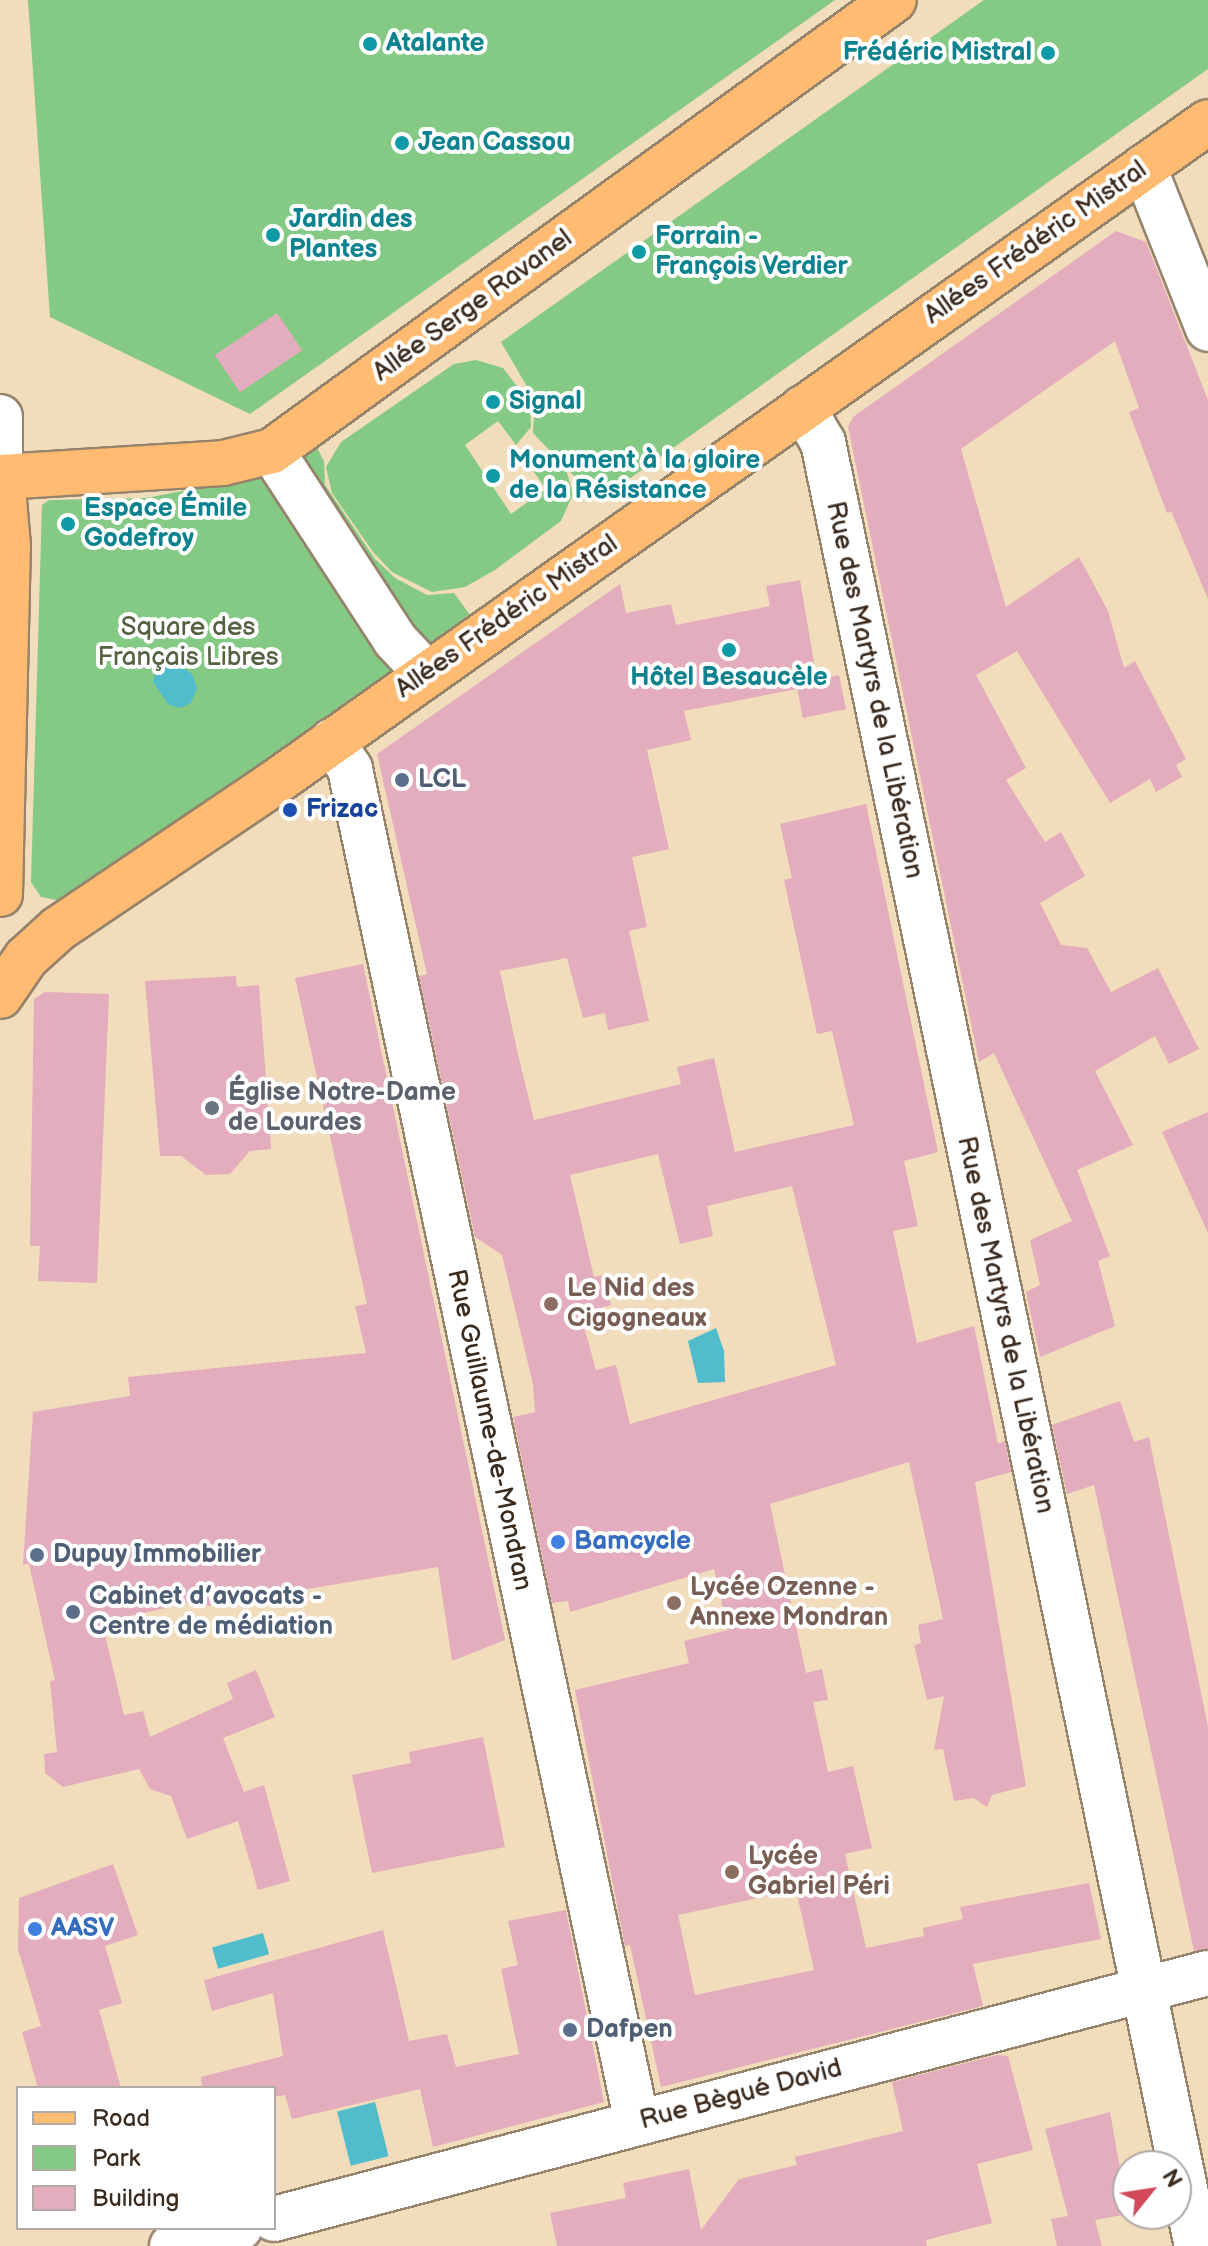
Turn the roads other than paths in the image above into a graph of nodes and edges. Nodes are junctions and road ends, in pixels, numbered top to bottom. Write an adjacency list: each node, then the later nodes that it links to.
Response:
1 (894, 0): 7 (main road, Allée Serge Ravanel)
2 (1208, 122): 3 (main road, Allées Frédéric Mistral)
3 (1144, 167): 4 (street); 5 (main road, Allées Frédéric Mistral)
4 (1208, 329)
5 (803, 408): 9 (main road, Allées Frédéric Mistral); 15 (street, Rue des Martyrs de la Libération)
6 (0, 417): 8 (street)
7 (272, 451): 8 (main road, Allée Serge Ravanel); 9 (street)
8 (1, 478): 11 (main road)
9 (427, 674): 10 (main road, Allées Frédéric Mistral)
10 (332, 741): 12 (main road, Allées Frédéric Mistral); 16 (street, Rue Guillaume-de-Mondran)
11 (1, 875): 12 (main road)
12 (79, 916): 13 (main road, Allées Frédéric Mistral)
13 (0, 996)
14 (1208, 1973): 15 (street, Rue Bègué David)
15 (1143, 1990): 16 (street, Rue Bègué David); 20 (street, Rue des Martyrs de la Libération)
16 (637, 2123): 17 (street, Rue Bègué David)
17 (276, 2218)
18 (232, 2230): 19 (street)
19 (172, 2246)
20 (1197, 2246)

